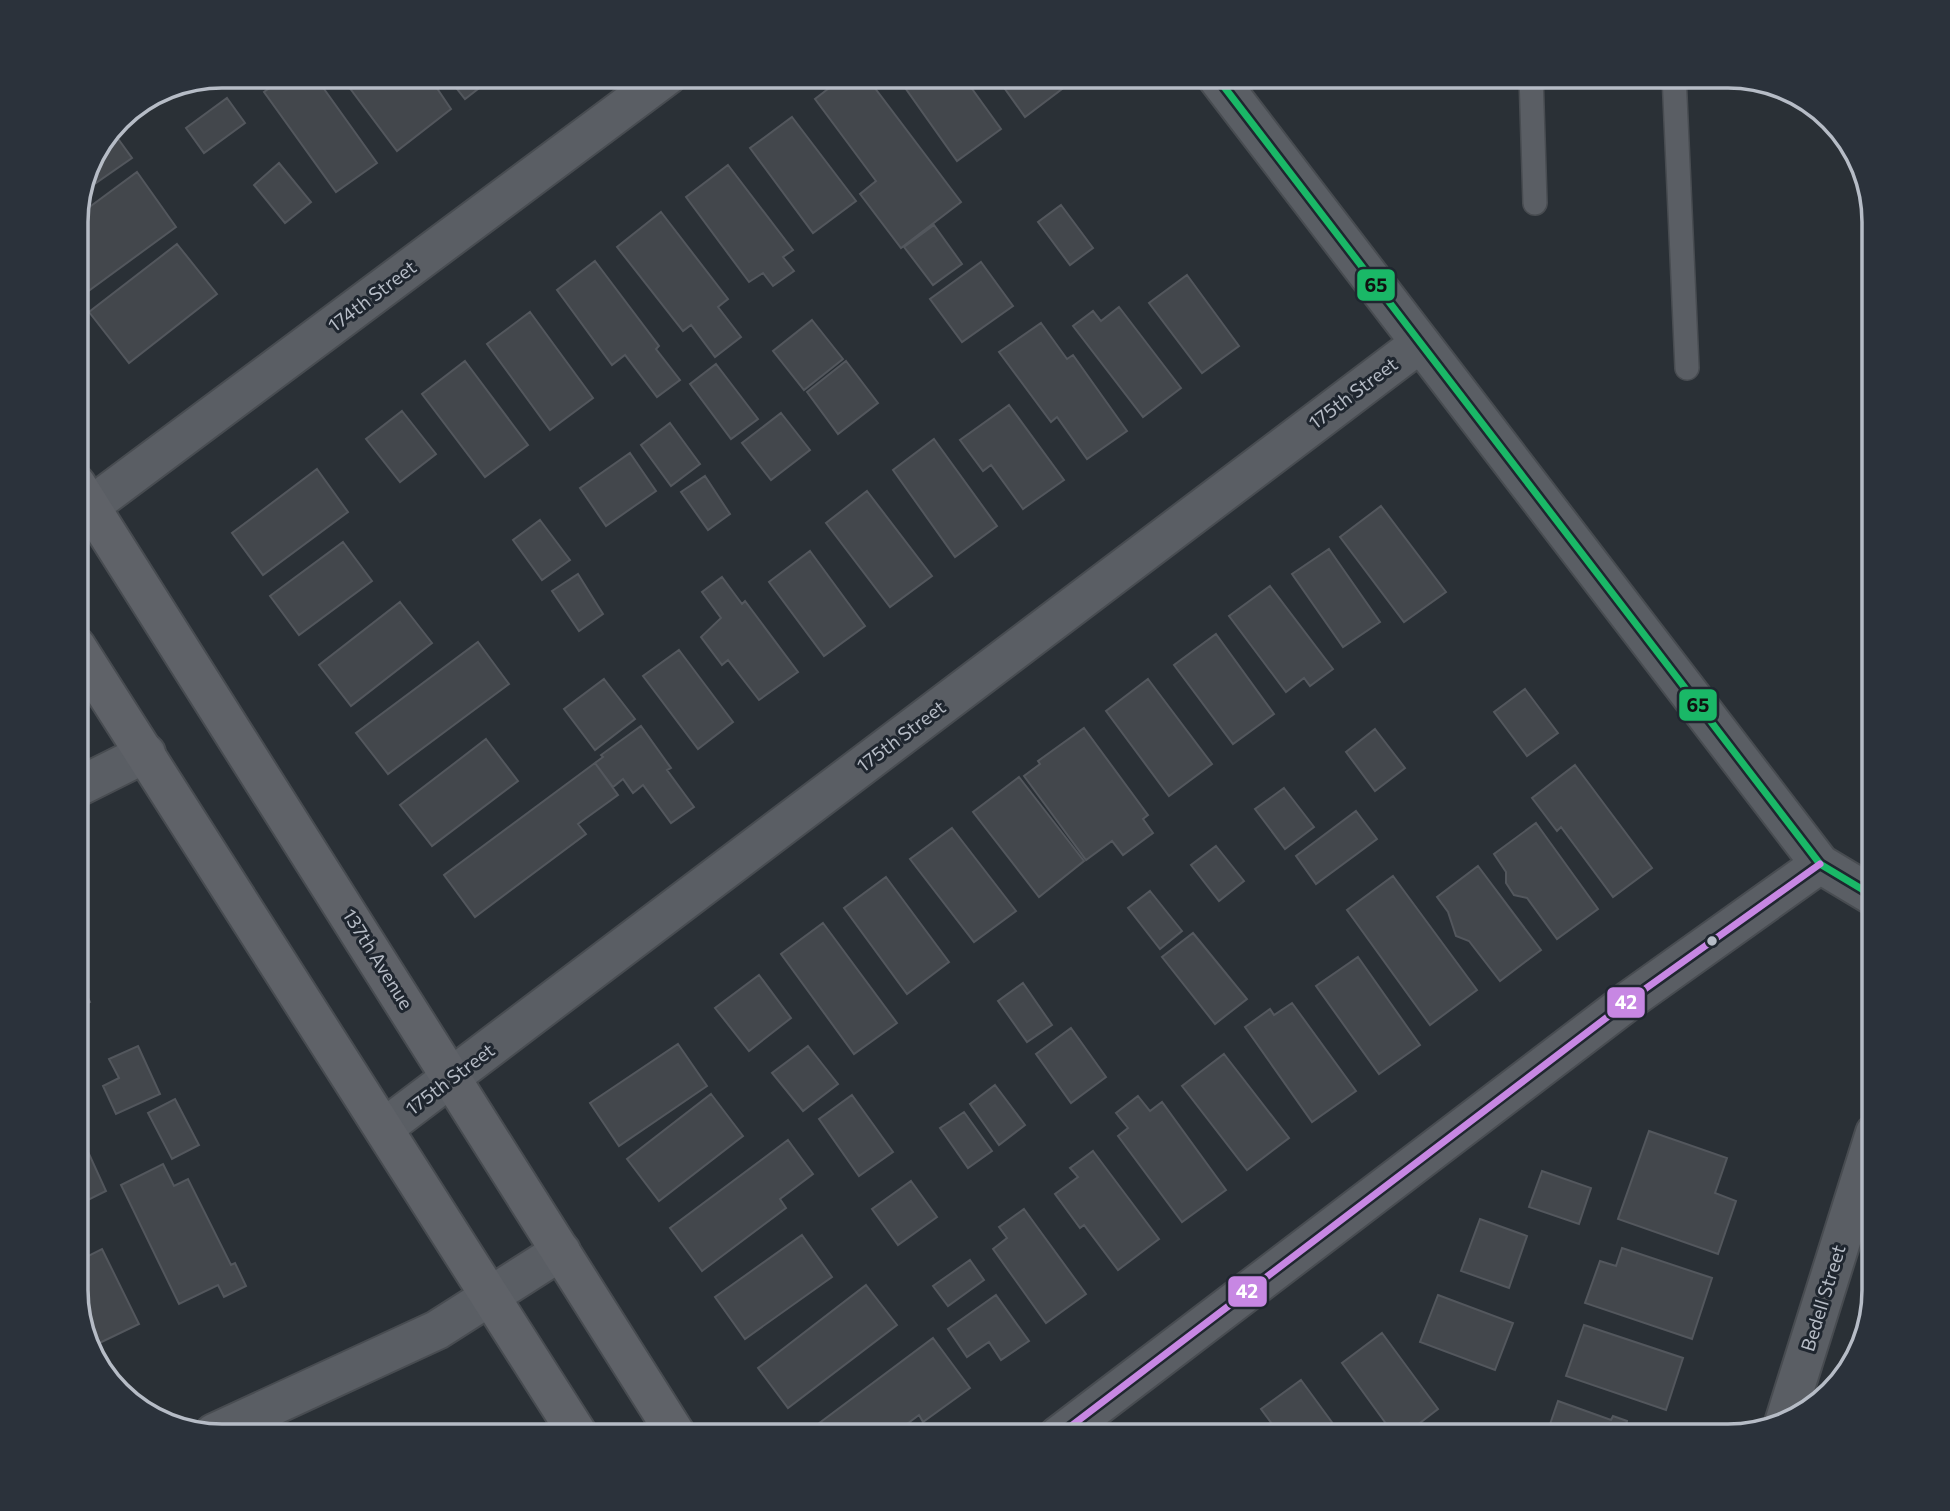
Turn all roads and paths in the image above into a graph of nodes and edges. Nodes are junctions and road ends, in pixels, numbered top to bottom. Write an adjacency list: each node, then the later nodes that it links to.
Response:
1 (650, 88): 8 (street, 174th Street)
2 (1225, 88): 6 (street)
3 (1531, 88): 5 (lane)
4 (1675, 88): 7 (lane)
5 (1535, 203)
6 (1419, 344): 13 (street); 15 (street, 175th Street)
7 (1687, 368)
8 (88, 497)
9 (88, 515): 15 (street, 137th Avenue)
10 (88, 664): 11 (street)
11 (146, 753): 12 (street); 16 (street)
12 (88, 782)
13 (1820, 864): 14 (street); 24 (street)
14 (1862, 889)
15 (452, 1076): 16 (street, 175th Street); 18 (street, 137th Avenue)
16 (384, 1128): 19 (street)
17 (1862, 1174): 20 (street, Bedell Street)
18 (561, 1251): 19 (street); 23 (street, 137th Avenue)
19 (491, 1296): 21 (street); 22 (street)
20 (1788, 1410)
21 (233, 1424)
22 (571, 1424)
23 (669, 1424)
24 (1074, 1424)

